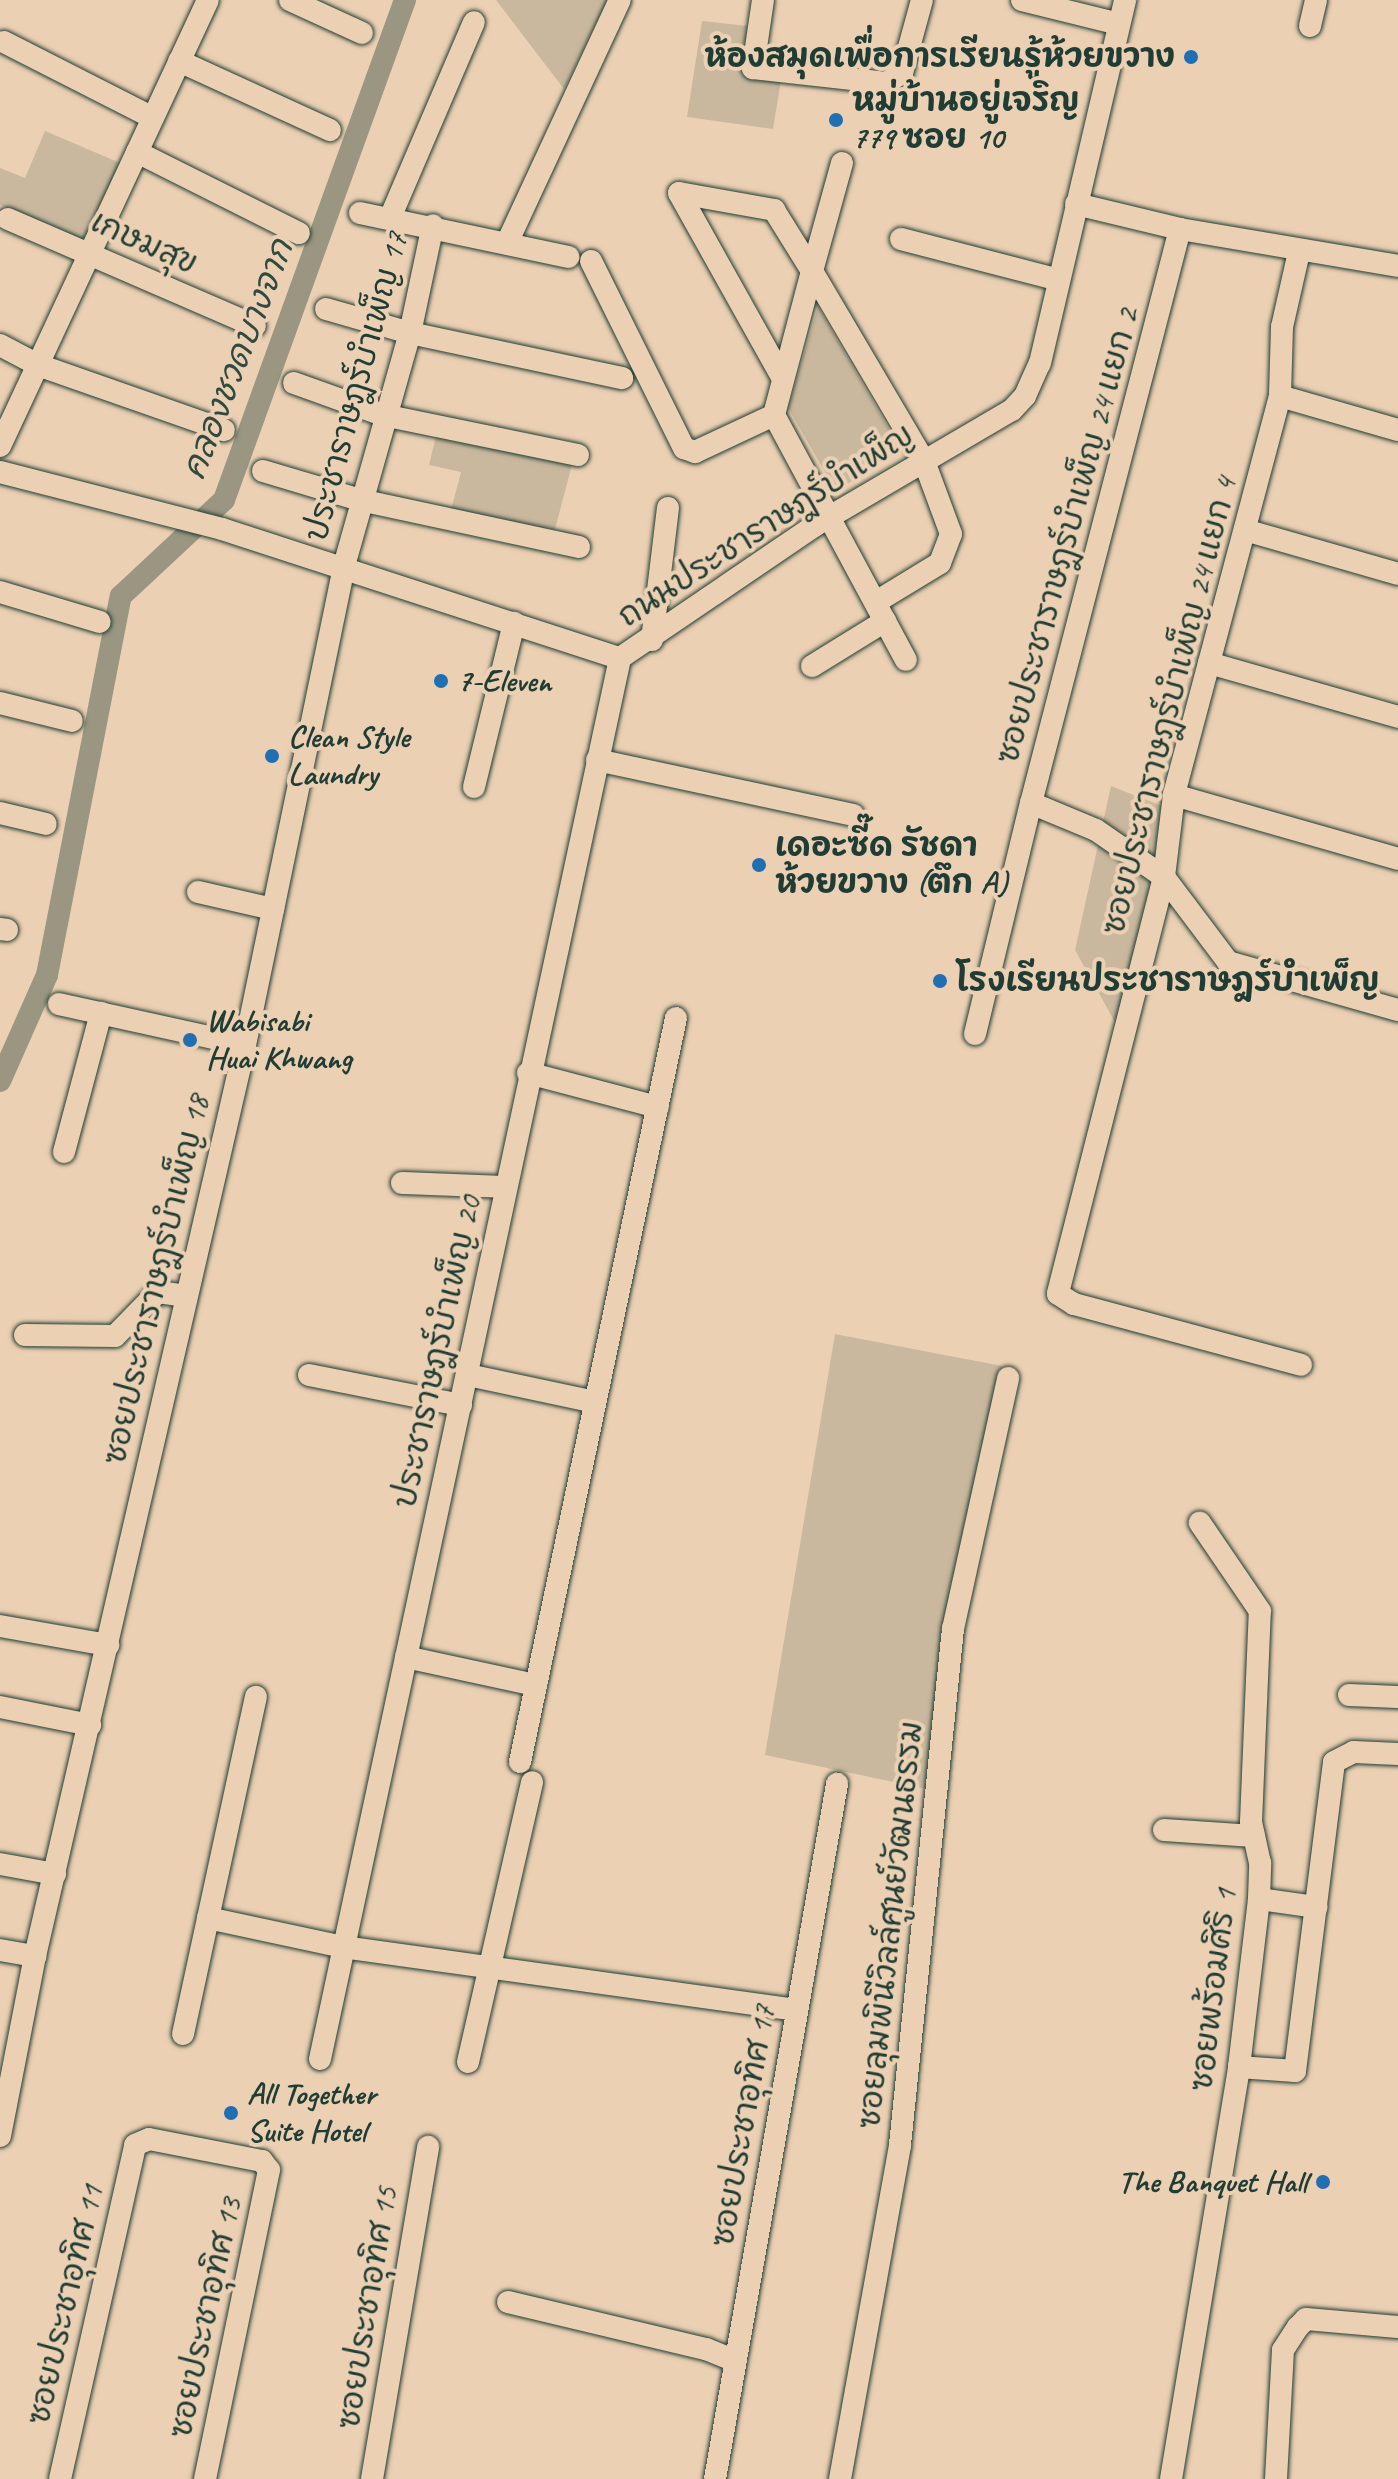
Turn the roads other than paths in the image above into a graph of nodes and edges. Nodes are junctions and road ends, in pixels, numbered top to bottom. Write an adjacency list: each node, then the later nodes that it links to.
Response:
1 (290, 0): 12 (street)
2 (620, 0): 27 (street)
3 (763, 0): 4 (street)
4 (922, 0)
5 (1022, 0): 10 (street)
6 (1125, 0): 10 (street, ถนนประชาราษฎร์บำเพ็ญ)
7 (1316, 0): 11 (street)
8 (205, 1): 14 (street)
9 (474, 22): 21 (street)
10 (1119, 24): 19 (street, ถนนประชาราษฎร์บำเพ็ญ)
11 (1310, 26)
12 (362, 33)
13 (4, 42): 15 (street)
14 (179, 61): 15 (street); 16 (street)
15 (153, 118): 17 (street)
16 (330, 130)
17 (137, 152): 25 (street); 29 (street)
18 (842, 163): 31 (street)
19 (1076, 204): 24 (street); 32 (street, ถนนประชาราษฎร์บำเพ็ญ)
20 (360, 213): 21 (street)
21 (390, 218): 23 (street)
22 (8, 219): 29 (street, เกษมสุข)
23 (433, 225): 27 (street); 35 (street, ประชาราษฎร์บำเพ็ญ 17)
24 (1180, 229): 28 (street); 73 (street, ซอยประชาราษฎร์บำเพ็ญ 24 แยก 2)
25 (299, 233)
26 (901, 239): 32 (street)
27 (507, 243): 43 (street)
28 (1299, 252): 30 (street); 41 (street, ซอยประชาราษฎร์บำเพ็ญ 24 แยก 4)
29 (90, 253): 34 (street, เกษมสุข); 37 (street)
30 (1398, 266)
31 (812, 271): 39 (street); 39 (street); 48 (street)
32 (1059, 280): 48 (street, ถนนประชาราษฎร์บำเพ็ญ)
33 (326, 309): 35 (street)
34 (255, 326)
35 (410, 333): 38 (street); 42 (street, ประชาราษฎร์บำเพ็ญ 17)
36 (0, 345): 37 (street)
37 (38, 365): 44 (street); 46 (street)
38 (622, 378)
39 (783, 379): 43 (street)
40 (294, 383): 42 (street)
41 (1280, 396): 45 (street); 54 (street, ซอยประชาราษฎร์บำเพ็ญ 24 แยก 4)
42 (383, 415): 47 (street); 51 (street, ประชาราษฎร์บำเพ็ญ 17)
43 (774, 415): 53 (street)
44 (224, 430)
45 (1398, 430)
46 (0, 446)
47 (578, 455)
48 (924, 461): 53 (street, ถนนประชาราษฎร์บำเพ็ญ); 59 (street)
49 (263, 471): 51 (street)
50 (0, 472): 56 (street, ถนนประชาราษฎร์บำเพ็ญ)
51 (360, 500): 55 (street); 56 (street, ประชาราษฎร์บำเพ็ญ 17)
52 (668, 508): 62 (street)
53 (829, 518): 59 (street); 62 (street, ถนนประชาราษฎร์บำเพ็ญ)
54 (1245, 530): 57 (street); 65 (street, ซอยประชาราษฎร์บำเพ็ญ 24 แยก 4)
55 (579, 547)
56 (344, 566): 61 (street, ถนนประชาราษฎร์บำเพ็ญ); 80 (street, ซอยประชาราษฎร์บำเพ็ญ 18)
57 (1398, 574)
58 (0, 592): 60 (street)
59 (883, 610): 64 (street); 66 (street)
60 (100, 622)
61 (514, 623): 63 (street, ถนนประชาราษฎร์บำเพ็ญ); 71 (street)
62 (652, 640): 63 (street, ถนนประชาราษฎร์บำเพ็ญ)
63 (620, 658): 70 (street, ประชาราษฎร์บำเพ็ญ 20)
64 (906, 660)
65 (1209, 663): 68 (street); 72 (street, ซอยประชาราษฎร์บำเพ็ญ 24 แยก 4)
66 (812, 666)
67 (0, 703): 69 (street)
68 (1398, 717)
69 (72, 721)
70 (597, 760): 75 (street); 87 (street, ประชาราษฎร์บำเพ็ญ 20)
71 (474, 787)
72 (1174, 795): 77 (street); 78 (street, ซอยประชาราษฎร์บำเพ็ญ 24 แยก 4)
73 (1031, 803): 78 (street, ซอยประชาราษฎร์บำเพ็ญ 24 แยก 2); 85 (street)
74 (0, 813): 76 (street)
75 (853, 815)
76 (46, 824)
77 (1398, 859)
78 (1164, 877): 82 (street, ซอยประชาราษฎร์บำเพ็ญ 24 แยก 2); 94 (street, ซอยประชาราษฎร์บำเพ็ญ 24 แยก 4)
79 (198, 892): 80 (street)
80 (273, 909): 86 (street, ซอยประชาราษฎร์บำเพ็ญ 18)
81 (59, 1004): 83 (street)
82 (1398, 1010)
83 (101, 1013): 86 (street); 89 (street)
84 (676, 1018): 88 (street)
85 (975, 1034)
86 (245, 1045): 92 (street, ซอยประชาราษฎร์บำเพ็ญ 18)
87 (528, 1073): 88 (street); 91 (street, ประชาราษฎร์บำเพ็ญ 20)
88 (658, 1107): 98 (street)
89 (64, 1152)
90 (402, 1183): 91 (street)
91 (505, 1187): 96 (street, ประชาราษฎร์บำเพ็ญ 20)
92 (185, 1296): 93 (street); 102 (street, ซอยประชาราษฎร์บำเพ็ญ 18)
93 (25, 1335)
94 (1301, 1365)
95 (309, 1375): 99 (street)
96 (468, 1375): 98 (street); 99 (street, ประชาราษฎร์บำเพ็ญ 20)
97 (1008, 1378): 140 (street, ซอยลุมพินีวิลล์ศูนย์วัฒนธรรม)
98 (595, 1402): 104 (street)
99 (461, 1405): 103 (street, ประชาราษฎร์บำเพ็ญ 20)
100 (1200, 1523): 115 (street, ซอยพร้อมศิริ 1)
101 (0, 1626): 102 (street)
102 (108, 1645): 109 (street, ซอยประชาราษฎร์บำเพ็ญ 18)
103 (406, 1657): 104 (street); 121 (street, ประชาราษฎร์บำเพ็ญ 20)
104 (536, 1685): 111 (street)
105 (1349, 1695): 107 (street)
106 (256, 1697): 120 (street)
107 (1398, 1697)
108 (0, 1707): 109 (street)
109 (90, 1725): 117 (street, ซอยประชาราษฎร์บำเพ็ญ 18)
110 (1398, 1754): 119 (street)
111 (520, 1762)
112 (532, 1782): 124 (street)
113 (837, 1784): 125 (street, ซอยประชาอุทิศ 17)
114 (1164, 1830): 115 (street)
115 (1254, 1836): 118 (street, ซอยพร้อมศิริ 1)
116 (0, 1864): 117 (street)
117 (55, 1874): 123 (street, ซอยประชาราษฎร์บำเพ็ญ 18)
118 (1259, 1899): 119 (street); 129 (street, ซอยพร้อมศิริ 1)
119 (1316, 1907): 129 (street)
120 (208, 1918): 121 (street); 126 (street)
121 (343, 1947): 124 (street); 127 (street, ประชาราษฎร์บำเพ็ญ 20)
122 (0, 1950): 123 (street)
123 (35, 1956): 130 (street, ซอยประชาราษฎร์บำเพ็ญ 18)
124 (492, 1969): 125 (street); 128 (street)
125 (796, 2010): 135 (street, ซอยประชาอุทิศ 17)
126 (183, 2034)
127 (320, 2059)
128 (468, 2062)
129 (1239, 2067): 141 (street, ซอยพร้อมศิริ 1)
130 (0, 2136)
131 (135, 2145): 136 (street, ซอยประชาอุทิศ 11); 137 (street, ซอยประชาอุทิศ 13)
132 (428, 2147): 138 (street, ซอยประชาอุทิศ 15)
133 (508, 2302): 135 (street)
134 (1398, 2327): 142 (street)
135 (736, 2361): 139 (street, ซอยประชาอุทิศ 17)
136 (60, 2479)
137 (205, 2479)
138 (372, 2479)
139 (715, 2479)
140 (840, 2479)
141 (1171, 2479)
142 (1276, 2479)

